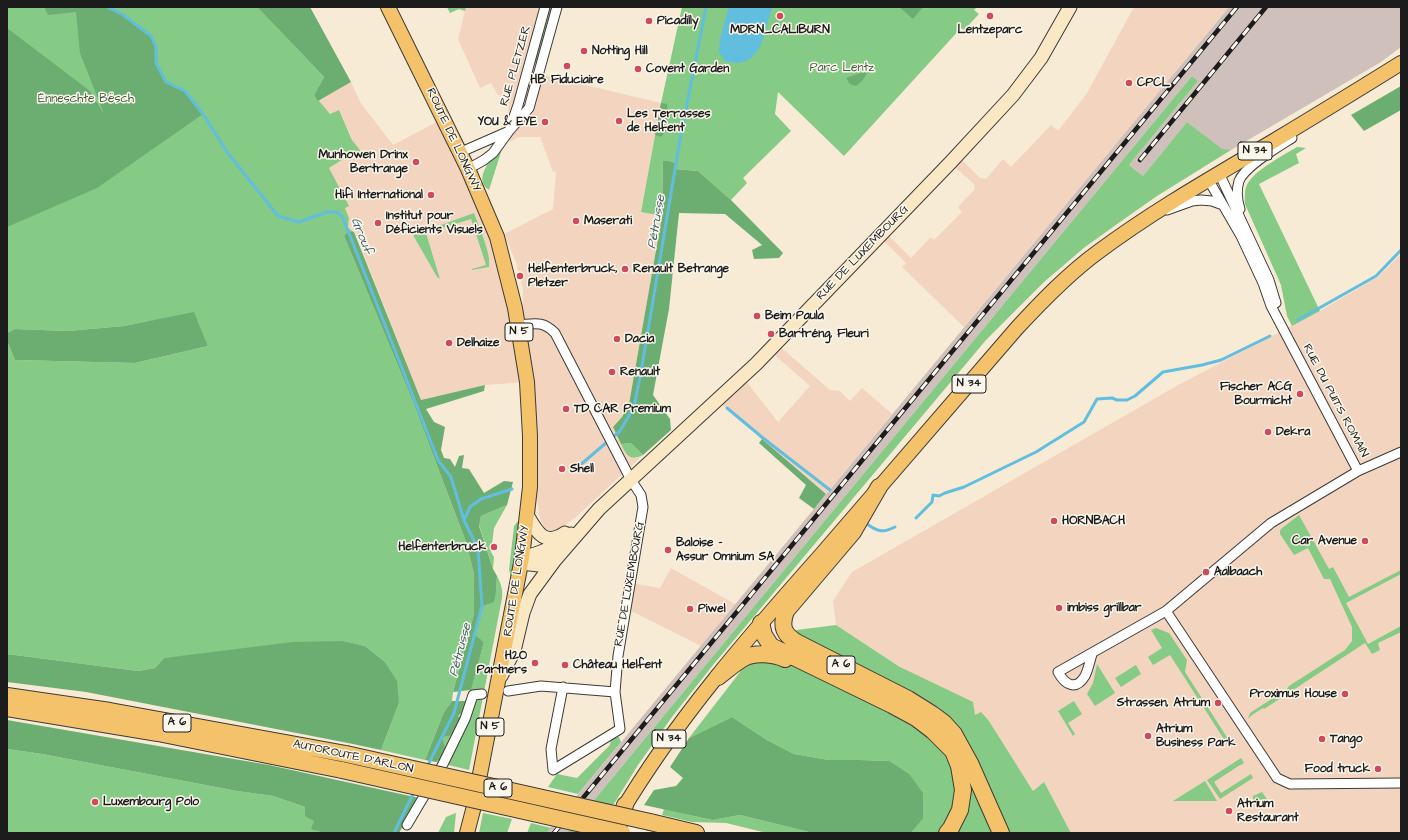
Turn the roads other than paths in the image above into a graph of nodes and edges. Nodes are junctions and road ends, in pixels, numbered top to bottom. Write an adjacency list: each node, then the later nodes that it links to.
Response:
1 (388, 7): 8 (main road, ROUTE DE LONGWY / N 5)
2 (545, 7): 7 (street, RUE PLETZER)
3 (557, 7): 7 (street, RUE PLETZER)
4 (1070, 7): 18 (main road, RUE DE LUXEMBOURG)
5 (1401, 63): 6 (main road, N 34)
6 (1312, 118): 10 (main road, N 34); 13 (street, RUE DU PUITS ROMAIN)
7 (509, 131): 8 (street, RUE PLETZER); 9 (street, RUE PLETZER)
8 (461, 152): 9 (main road, ROUTE DE LONGWY / N 5)
9 (468, 169): 15 (main road, ROUTE DE LONGWY / N 5)
10 (1214, 176): 11 (street, RUE DU PUITS ROMAIN); 12 (main road, N 34); 13 (street, RUE DU PUITS ROMAIN)
11 (1223, 205): 12 (street); 14 (street, RUE DU PUITS ROMAIN)
12 (1147, 217): 19 (main road, N 34)
13 (1248, 233): 14 (street, RUE DU PUITS ROMAIN)
14 (1280, 324): 17 (street, RUE DU PUITS ROMAIN)
15 (518, 325): 18 (street); 21 (main road, ROUTE DE LONGWY / N 5)
16 (1401, 452): 17 (street)
17 (1358, 471): 24 (street, RUE DU PUITS ROMAIN)
18 (631, 480): 20 (main road, RUE DE LUXEMBOURG); 30 (street, RUE DE LUXEMBOURG)
19 (880, 488): 25 (main road, N 34); 35 (highway, A 6)
20 (599, 509): 21 (main road); 22 (main road, RUE DE LUXEMBOURG); 23 (main road)
21 (527, 515): 23 (main road, ROUTE DE LONGWY / N 5)
22 (555, 560): 23 (main road); 28 (main road, RUE DE LUXEMBOURG)
23 (522, 561): 28 (main road, ROUTE DE LONGWY / N 5)
24 (1166, 611): 26 (street, RUE DU PUITS ROMAIN); 36 (street)
25 (761, 623): 27 (main road, N 34); 32 (highway, A 6); 35 (highway, A 6)
26 (1092, 654)
27 (718, 677): 32 (highway, A 6); 37 (main road, N 34)
28 (503, 686): 29 (street); 39 (main road, ROUTE DE LONGWY / N 5)
29 (563, 687): 30 (street); 30 (street, RUE DE LUXEMBOURG)
30 (615, 692)
31 (482, 694): 38 (street)
32 (871, 695): 44 (highway, A 6)
33 (7, 696): 43 (highway, AUTOROUTE D'ARLON / A 6, bridge)
34 (7, 708): 42 (highway, AUTOROUTE D'ARLON / A 6, bridge)
35 (932, 714): 45 (highway, A 6)
36 (1401, 783)
37 (625, 805): 40 (main road, N 34); 41 (highway)
38 (407, 825)
39 (469, 829)
40 (608, 833)
41 (616, 833)
42 (622, 833)
43 (696, 833)
44 (947, 833)
45 (1001, 833)

